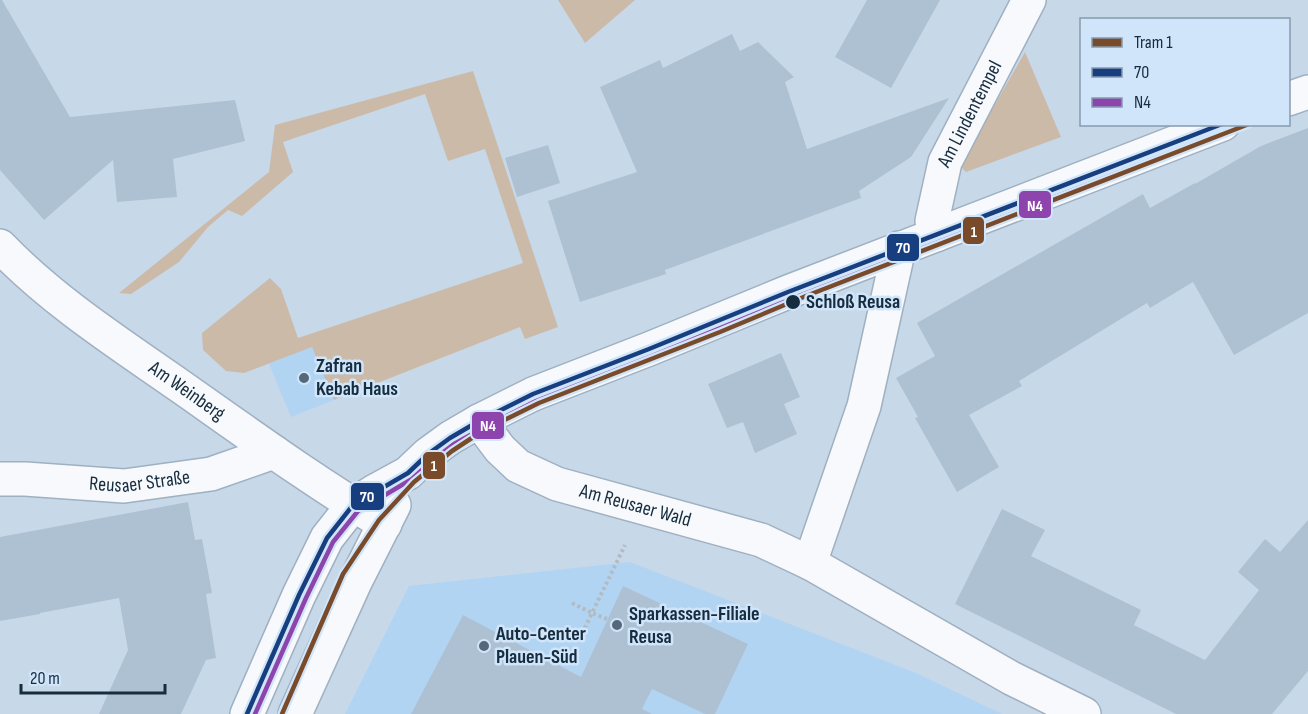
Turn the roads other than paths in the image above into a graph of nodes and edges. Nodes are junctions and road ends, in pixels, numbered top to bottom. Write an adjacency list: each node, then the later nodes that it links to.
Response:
1 (1029, 0): 5 (street, Am Lindentempel)
2 (1308, 92): 3 (street)
3 (1290, 98)
4 (1218, 126): 5 (street)
5 (936, 235): 7 (street)
6 (0, 246): 9 (street, Am Weinberg)
7 (899, 248): 8 (street); 14 (street)
8 (478, 422): 10 (street); 14 (street, Am Reusaer Wald)
9 (274, 452): 11 (street, Reusaer Straße); 12 (street, Am Weinberg)
10 (408, 473): 12 (street); 13 (street)
11 (0, 479)
12 (353, 505): 13 (street, Am Weinberg); 15 (street)
13 (385, 524): 16 (street)
14 (810, 563): 17 (street, Am Reusaer Wald)
15 (247, 714)
16 (295, 714)
17 (1084, 714)

